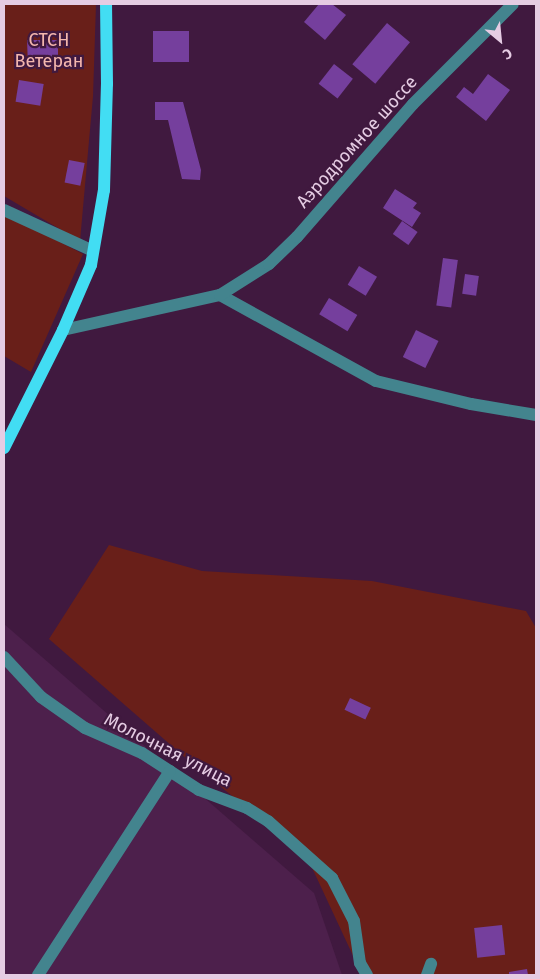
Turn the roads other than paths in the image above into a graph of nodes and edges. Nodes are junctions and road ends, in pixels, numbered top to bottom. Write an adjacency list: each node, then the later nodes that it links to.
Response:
1 (106, 4): 4 (main road)
2 (513, 4): 5 (street, Аэродромное шоссе)
3 (4, 210): 4 (street)
4 (93, 251): 6 (main road)
5 (220, 295): 6 (street, Аэродромное шоссе); 7 (street)
6 (63, 330): 8 (main road)
7 (536, 415)
8 (4, 448)
9 (4, 657): 10 (street, Молочная улица)
10 (170, 771): 11 (street); 12 (street, Молочная улица)
11 (38, 975)
12 (367, 975)

